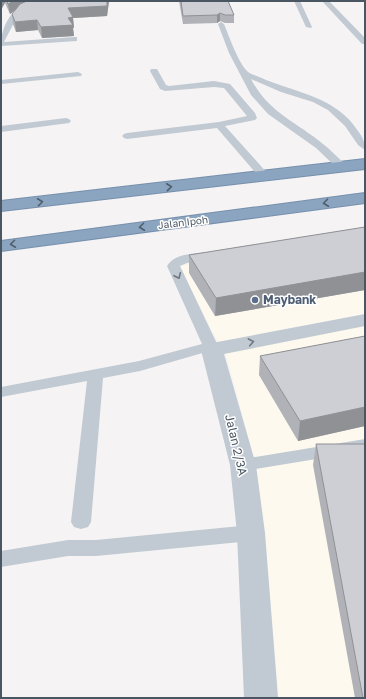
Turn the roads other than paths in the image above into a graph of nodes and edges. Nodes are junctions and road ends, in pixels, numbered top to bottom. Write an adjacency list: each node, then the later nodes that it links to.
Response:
1 (297, 1): 7 (lane)
2 (324, 1): 10 (lane)
3 (34, 4): 5 (lane)
4 (1, 21): 5 (lane)
5 (10, 21): 9 (lane)
6 (221, 24): 13 (lane)
7 (309, 26)
8 (74, 39): 11 (lane)
9 (1, 41)
10 (365, 42)
11 (1, 44)
12 (154, 71): 17 (lane)
13 (244, 72): 20 (lane); 22 (lane)
14 (78, 74): 15 (lane)
15 (1, 82)
16 (66, 121): 18 (lane)
17 (220, 125): 19 (lane); 23 (lane)
18 (1, 129)
19 (127, 136)
20 (365, 147)
21 (365, 164): 22 (highway)
22 (342, 167): 23 (highway)
23 (264, 176): 25 (highway, one-way to 23)
24 (365, 198): 26 (highway, Jalan Ipoh, one-way to 26)
25 (1, 206)
26 (1, 246)
27 (219, 254): 29 (lane, one-way to 29)
28 (365, 320): 29 (street, one-way to 28)
29 (211, 348): 30 (lane); 33 (street, Jalan 2/3A)
30 (96, 374): 31 (lane); 34 (lane)
31 (1, 392)
32 (365, 445): 33 (lane)
33 (243, 465): 35 (street, Jalan 2/3A)
34 (81, 522)
35 (251, 533): 36 (lane); 37 (street, Jalan 2/3A)
36 (1, 559)
37 (261, 698)

